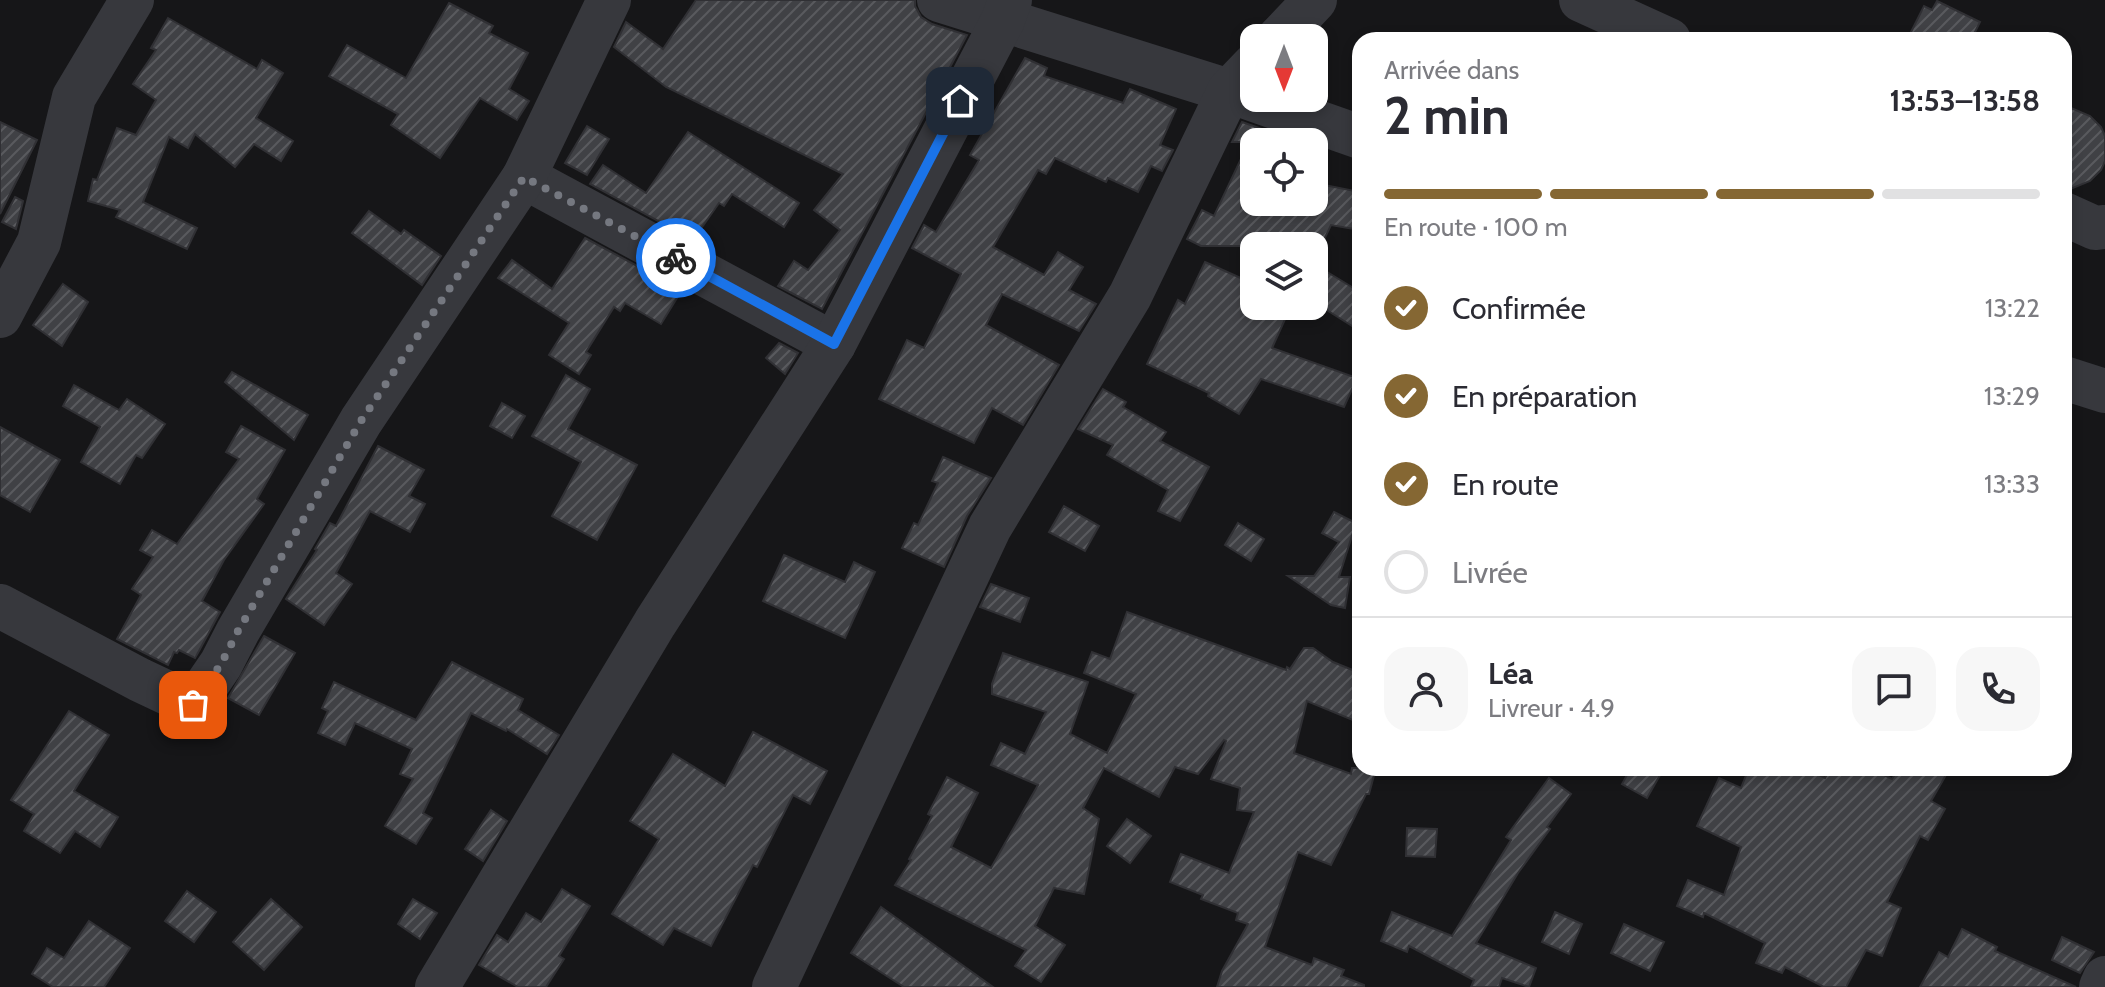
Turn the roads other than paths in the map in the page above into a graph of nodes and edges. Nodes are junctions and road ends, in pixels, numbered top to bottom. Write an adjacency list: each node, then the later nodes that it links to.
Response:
1 (132, 0): 16 (street)
2 (609, 0): 13 (street)
3 (939, 0): 6 (street)
4 (1315, 0): 7 (street)
5 (1581, 0): 8 (street)
6 (1006, 10): 9 (street); 17 (street)
7 (1292, 24)
8 (1651, 32)
9 (1240, 78)
10 (1240, 80): 22 (street)
11 (1310, 112): 12 (street)
12 (1352, 133)
13 (524, 177): 17 (street); 20 (street)
14 (2072, 218): 15 (street)
15 (2105, 227)
16 (0, 316)
17 (834, 344): 23 (street)
18 (2072, 381): 19 (street)
19 (2105, 391)
20 (0, 606)
21 (2105, 978): 24 (street)
22 (782, 984)
23 (437, 987)
24 (2101, 987)

